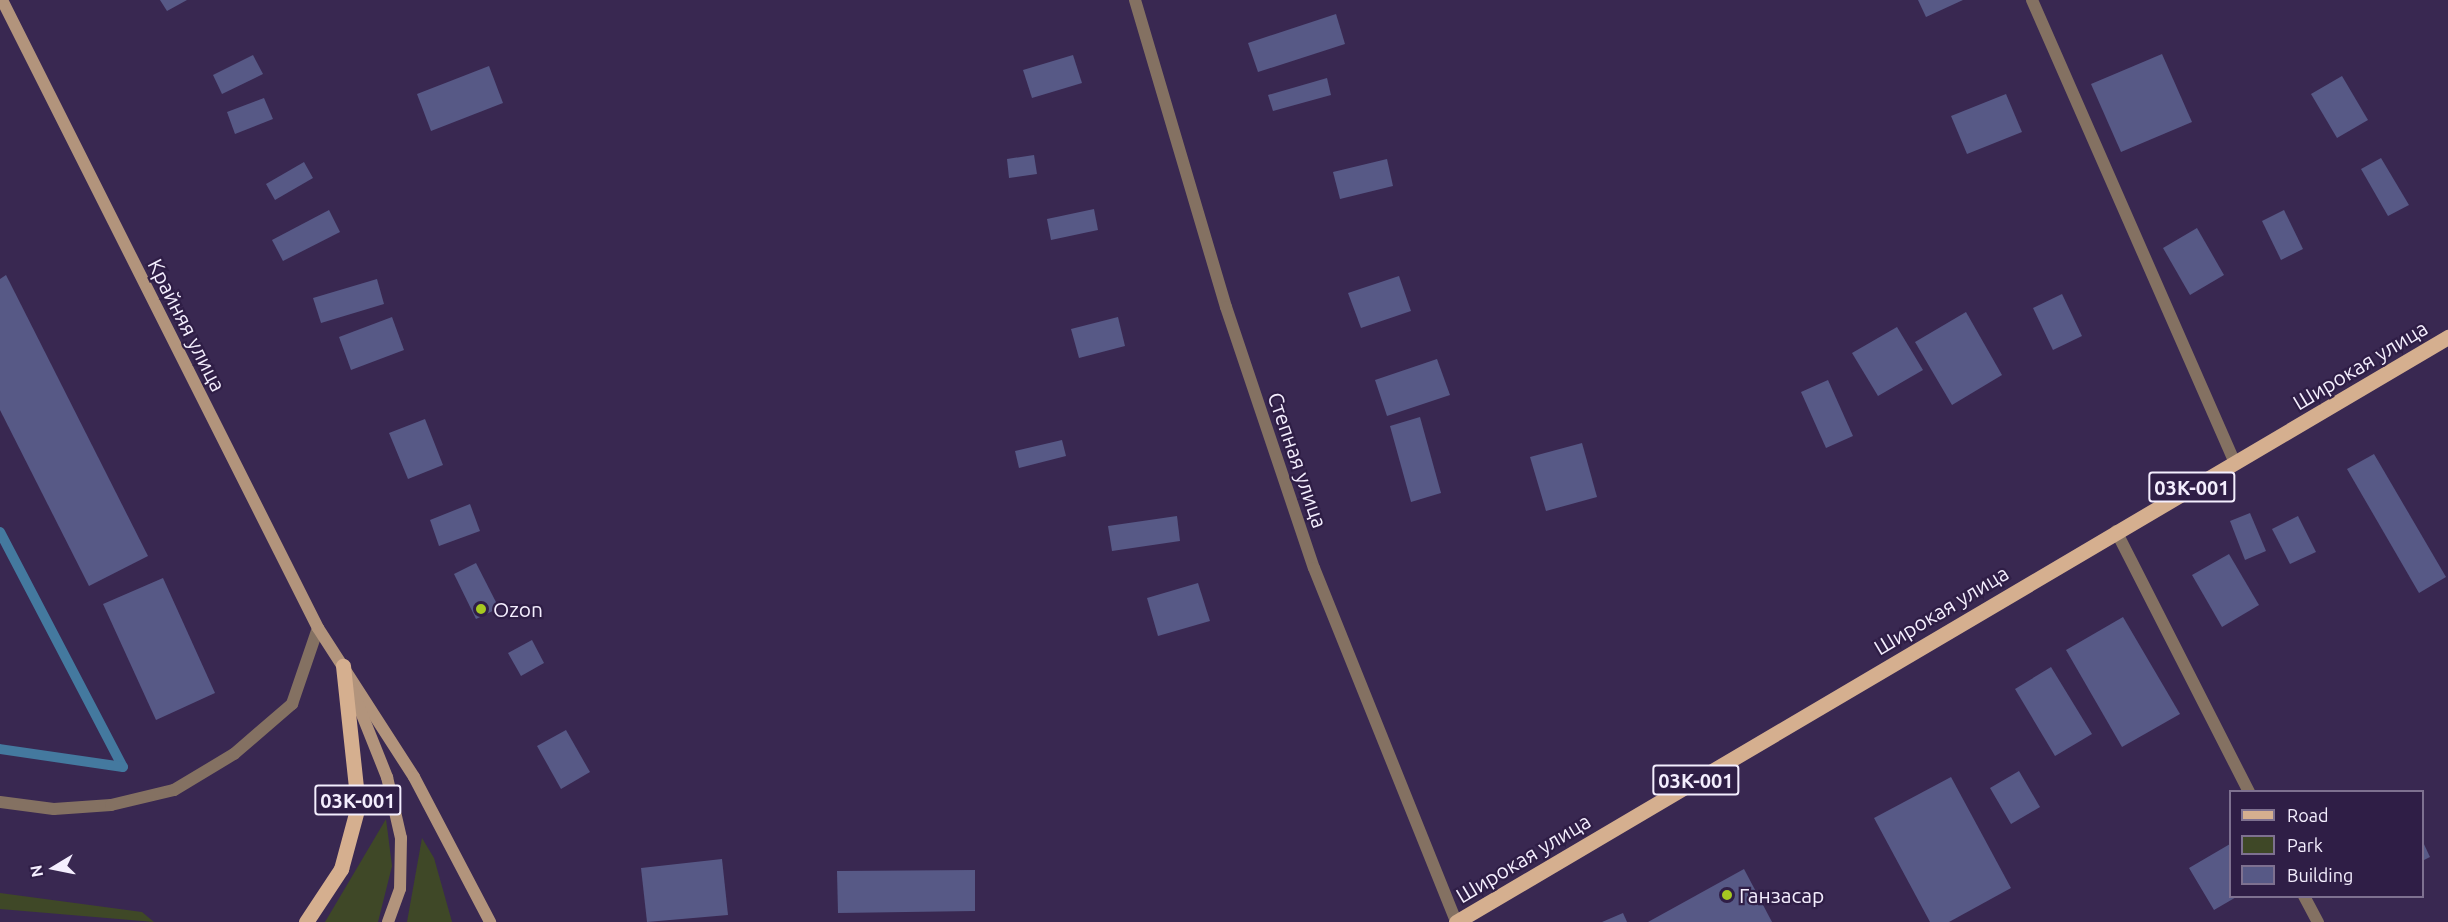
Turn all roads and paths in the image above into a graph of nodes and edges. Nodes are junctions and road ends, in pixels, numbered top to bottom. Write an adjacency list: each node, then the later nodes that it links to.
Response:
1 (2, 0): 7 (street, Крайняя улица)
2 (1135, 0): 15 (street, Степная улица)
3 (2032, 0): 5 (street)
4 (2448, 337): 5 (main road, Широкая улица / 03К-001)
5 (2235, 463): 6 (main road, Широкая улица / 03К-001)
6 (2116, 531): 9 (street); 15 (main road, Широкая улица / 03К-001)
7 (318, 628): 8 (street, Крайняя улица); 10 (street)
8 (342, 666): 12 (main road, 03К-001); 13 (street, 03К-001); 14 (street, 03К-001)
9 (2248, 790)
10 (0, 802)
11 (2305, 898): 16 (street)
12 (306, 922)
13 (388, 922)
14 (490, 922)
15 (1456, 922)
16 (2318, 922)

